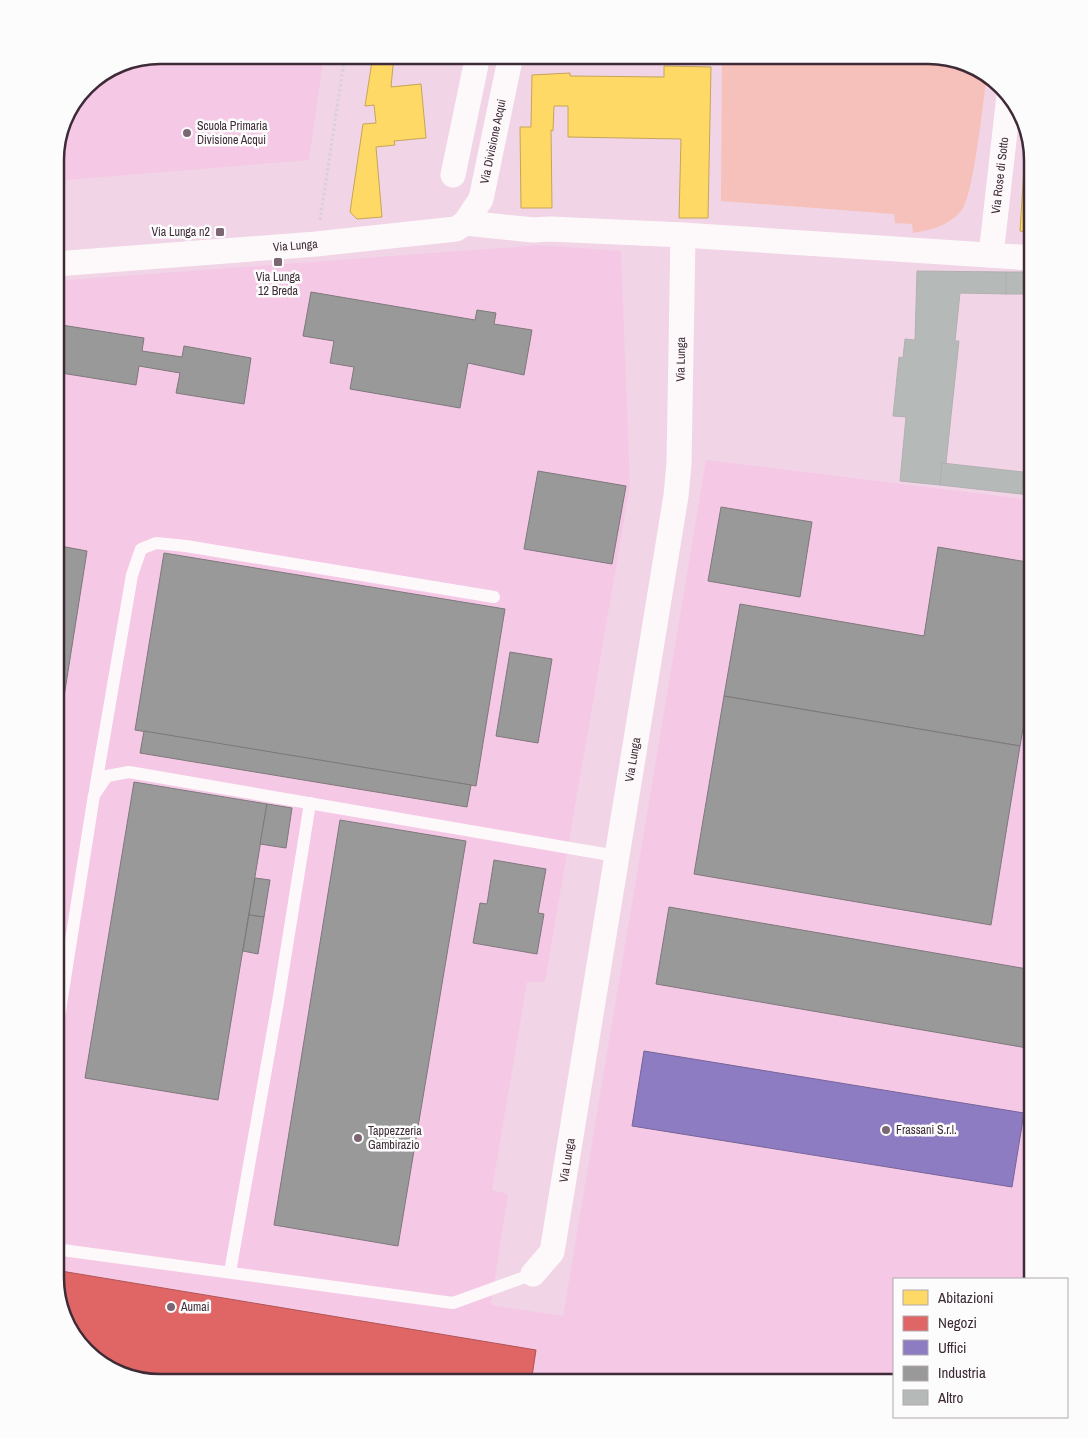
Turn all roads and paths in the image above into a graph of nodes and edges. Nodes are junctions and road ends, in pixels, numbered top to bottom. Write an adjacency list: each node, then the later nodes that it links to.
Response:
1 (343, 64): 8 (path)
2 (476, 64): 5 (street)
3 (509, 64): 6 (street, Via Divisione Acqui)
4 (1008, 106): 9 (street, Via Rose di Sotto)
5 (452, 175)
6 (465, 223): 7 (street, Via Lunga); 8 (street, Via Lunga)
7 (683, 235): 9 (street, Via Lunga); 15 (street, Via Lunga)
8 (316, 244): 11 (street, Via Lunga)
9 (990, 255): 10 (street, Via Lunga)
10 (1024, 257)
11 (64, 263)
12 (494, 597): 13 (lane)
13 (94, 795): 14 (lane); 16 (lane)
14 (310, 803): 15 (lane); 18 (lane)
15 (616, 856): 19 (street, Via Lunga)
16 (64, 985)
17 (64, 1250): 18 (lane)
18 (230, 1272): 19 (lane)
19 (533, 1274)

